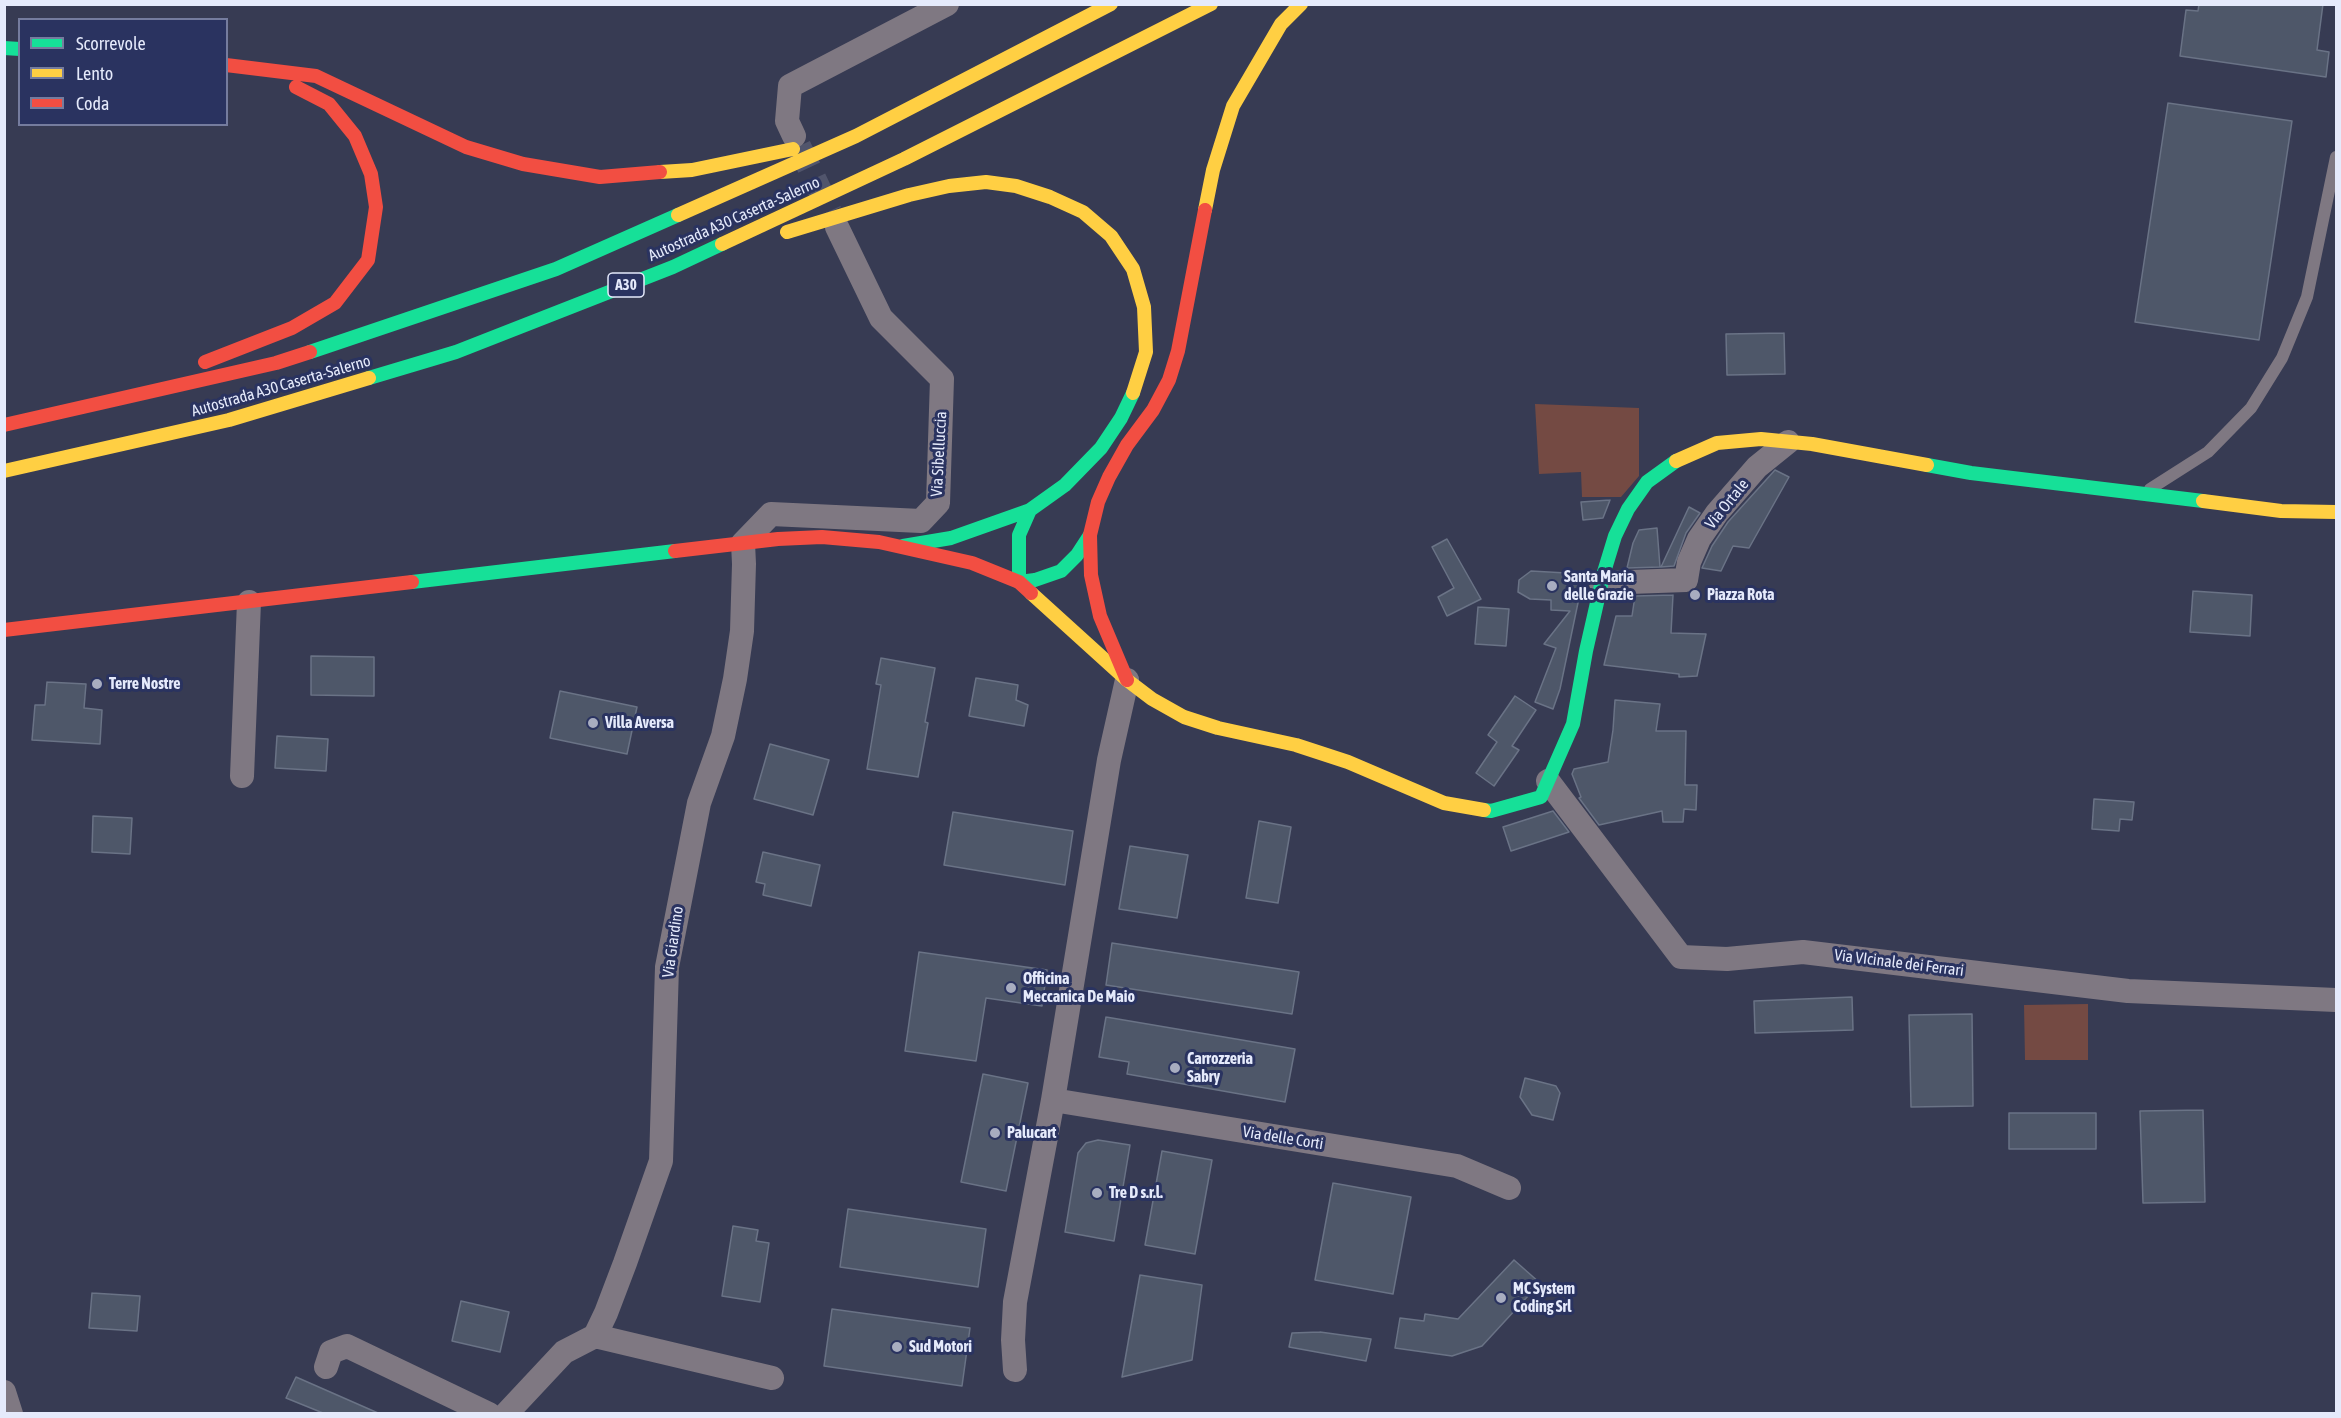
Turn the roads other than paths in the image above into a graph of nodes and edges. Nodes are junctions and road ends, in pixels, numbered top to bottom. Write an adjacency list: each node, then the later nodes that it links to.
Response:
1 (947, 4): 7 (street)
2 (1110, 4): 8 (main road, Autostrada A30 Caserta-Salerno)
3 (1211, 4): 11 (main road, Autostrada A30 Caserta-Salerno / A30)
4 (1301, 4): 19 (main road)
5 (228, 65): 6 (main road)
6 (260, 68): 8 (main road); 12 (main road)
7 (794, 136)
8 (856, 136): 12 (main road, Autostrada A30 Caserta-Salerno)
9 (2337, 157): 16 (lane)
10 (837, 227): 20 (street, Via Sibelluccia)
11 (673, 267): 15 (main road, Autostrada A30 Caserta-Salerno / A30); 17 (main road)
12 (100, 404): 13 (main road, Autostrada A30 Caserta-Salerno)
13 (4, 426)
14 (1788, 442): 16 (main road); 23 (street, Via Ortale); 23 (main road)
15 (4, 471)
16 (2141, 494): 18 (main road)
17 (1030, 510): 21 (main road); 22 (main road)
18 (2337, 513)
19 (1090, 535): 22 (main road); 26 (main road)
20 (743, 543): 21 (main road); 24 (main road); 32 (street, Via Giardino)
21 (903, 546): 22 (main road)
22 (1019, 582): 26 (main road)
23 (1601, 584): 28 (main road)
24 (249, 602): 25 (main road); 27 (street)
25 (4, 630)
26 (1127, 680): 28 (main road); 30 (street)
27 (242, 776)
28 (1548, 781): 29 (street, Via VIcinale dei Ferrari)
29 (2337, 1000)
30 (1053, 1100): 31 (street, Via delle Corti); 34 (street)
31 (1509, 1188)
32 (595, 1336): 35 (street); 39 (street)
33 (326, 1367): 38 (street)
34 (1015, 1370)
35 (772, 1378)
36 (4, 1392): 37 (street)
37 (11, 1413)
38 (489, 1413)
39 (506, 1413)

